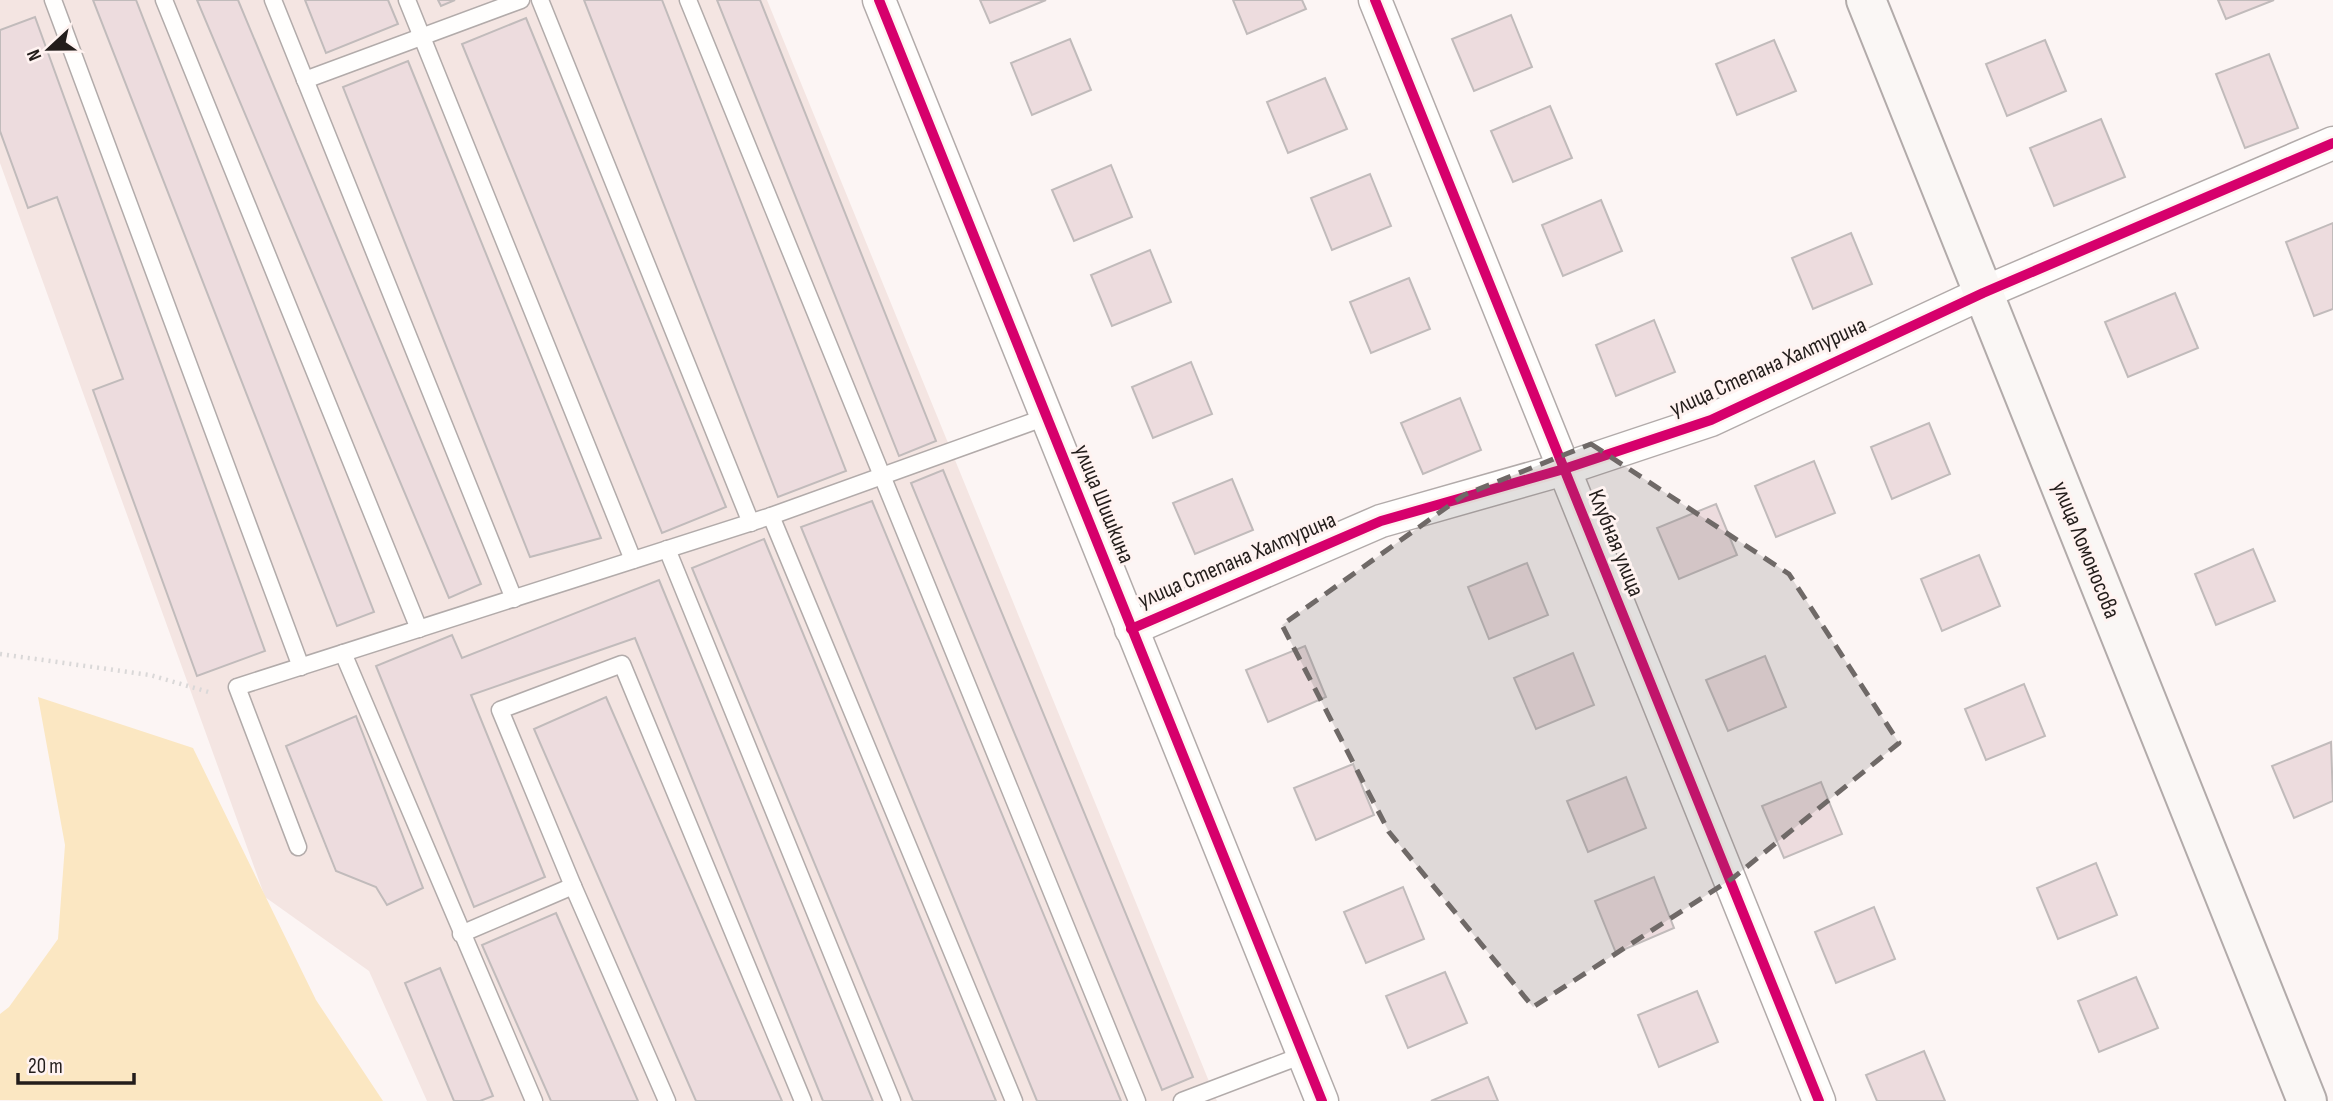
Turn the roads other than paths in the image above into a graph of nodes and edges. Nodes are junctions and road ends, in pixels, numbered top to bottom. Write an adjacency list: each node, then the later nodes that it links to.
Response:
1 (53, 0): 26 (lane)
2 (164, 0): 23 (lane)
3 (273, 0): 12 (lane)
4 (407, 0): 11 (lane)
5 (521, 0): 11 (lane)
6 (540, 0): 19 (lane)
7 (688, 0): 17 (lane)
8 (879, 0): 15 (street, улица Шишкина)
9 (1375, 0): 16 (street, Клубная улица)
10 (1866, 0): 14 (street, улица Ломоносова)
11 (422, 37): 12 (lane); 21 (lane)
12 (305, 80): 22 (lane)
13 (2333, 144): 14 (street, улица Степана Халтурина)
14 (1983, 293): 16 (street, улица Степана Халтурина); 40 (street, улица Ломоносова)
15 (1046, 417): 17 (lane); 24 (street, улица Шишкина)
16 (1564, 469): 24 (street, улица Степана Халтурина); 39 (street, Клубная улица)
17 (883, 476): 18 (lane); 36 (lane)
18 (771, 516): 19 (lane); 35 (lane)
19 (751, 523): 20 (lane)
20 (667, 549): 21 (lane); 34 (lane)
21 (633, 560): 22 (lane)
22 (514, 598): 23 (lane)
23 (419, 629): 25 (lane)
24 (1131, 629): 30 (street, улица Шишкина)
25 (343, 653): 26 (lane); 29 (lane)
26 (301, 667): 27 (lane)
27 (298, 847)
28 (573, 886): 29 (lane); 32 (lane); 33 (lane)
29 (461, 934): 31 (lane)
30 (1303, 1055): 37 (lane); 38 (street, улица Шишкина)
31 (534, 1101)
32 (667, 1101)
33 (803, 1101)
34 (892, 1101)
35 (1014, 1101)
36 (1137, 1101)
37 (1182, 1101)
38 (1322, 1101)
39 (1819, 1101)
40 (2307, 1101)

